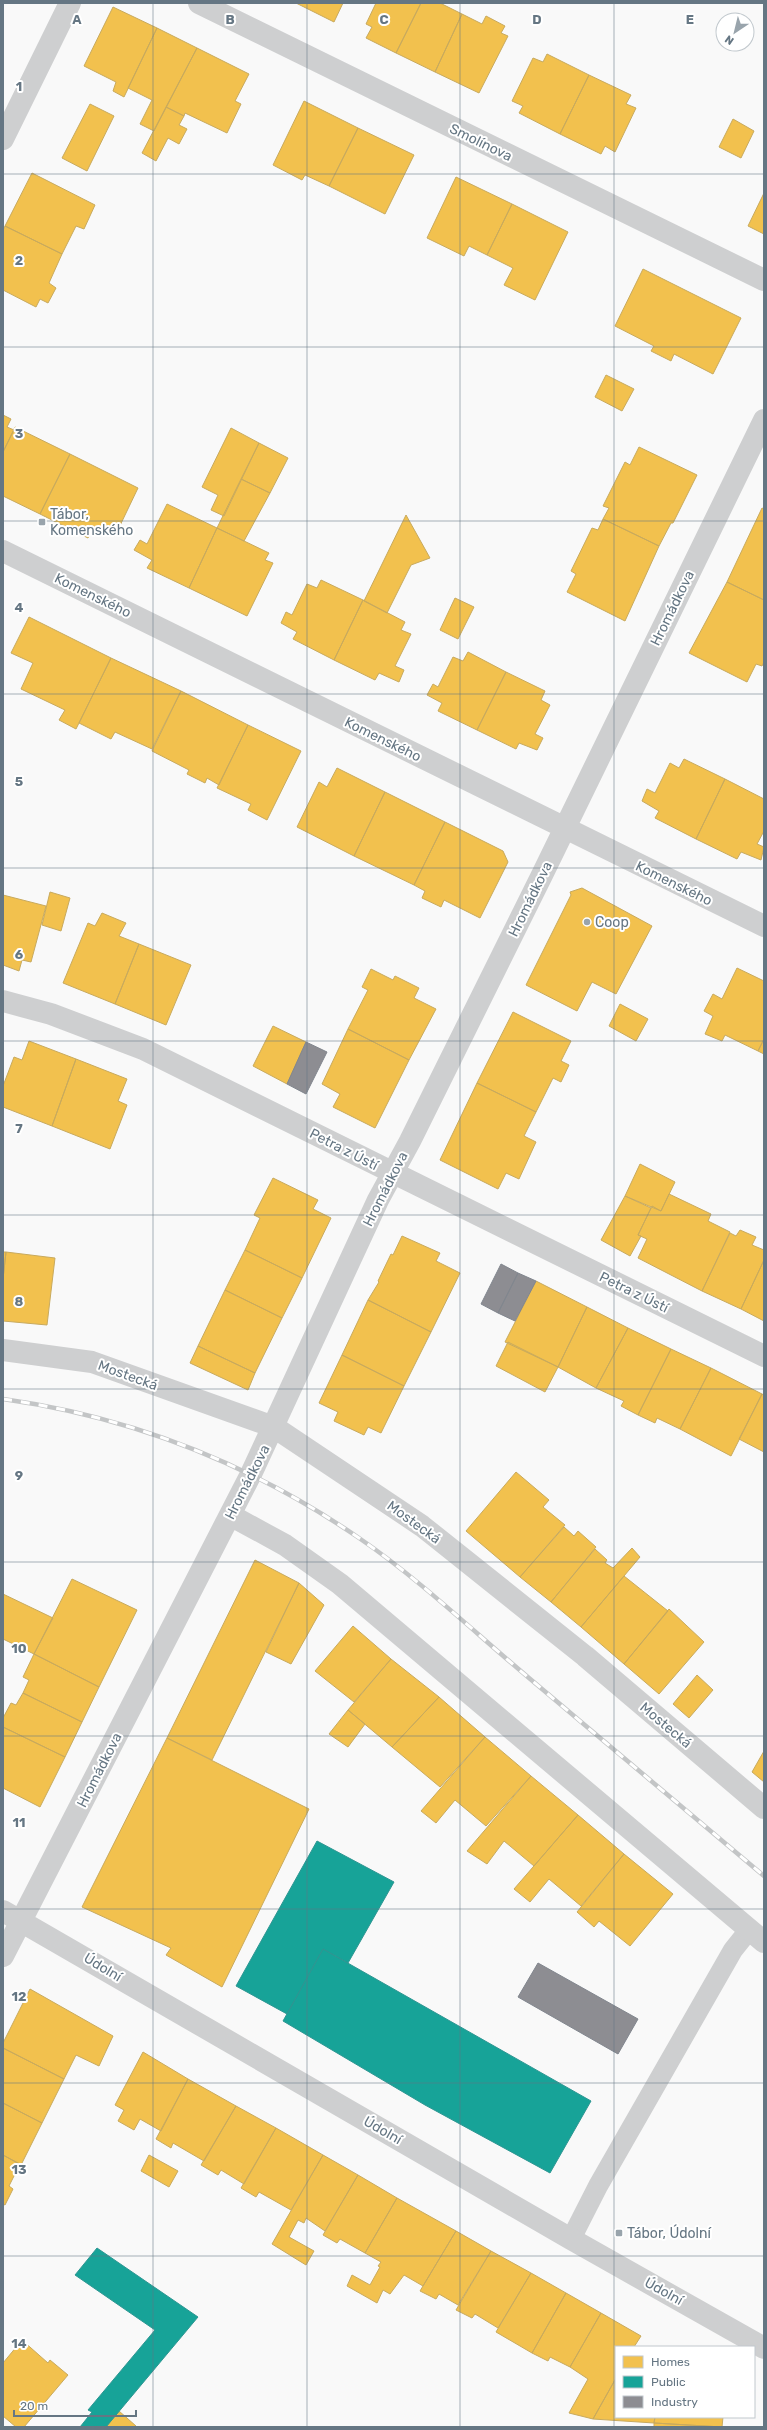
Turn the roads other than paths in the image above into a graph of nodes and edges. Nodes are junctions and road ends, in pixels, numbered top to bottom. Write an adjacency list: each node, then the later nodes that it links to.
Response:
1 (70, 3): 3 (street)
2 (199, 3): 4 (street, Smolínova)
3 (3, 139)
4 (764, 280)
5 (764, 420): 7 (street, Hromádkova)
6 (3, 551): 7 (street, Komenského)
7 (565, 829): 8 (street, Komenského); 10 (street, Hromádkova)
8 (764, 926)
9 (3, 1001): 10 (street, Petra z Ústí)
10 (393, 1174): 12 (street, Petra z Ústí); 13 (street, Hromádkova)
11 (3, 1350): 13 (street, Mostecká)
12 (764, 1356)
13 (274, 1428): 14 (street, Hromádkova); 15 (street, Mostecká)
14 (230, 1515): 16 (street, Hromádkova); 17 (street)
15 (764, 1808)
16 (12, 1915): 18 (street, Hromádkova); 19 (street, Údolní)
17 (757, 1936): 19 (lane)
18 (3, 1956)
19 (571, 2239): 20 (street, Údolní)
20 (764, 2348)

